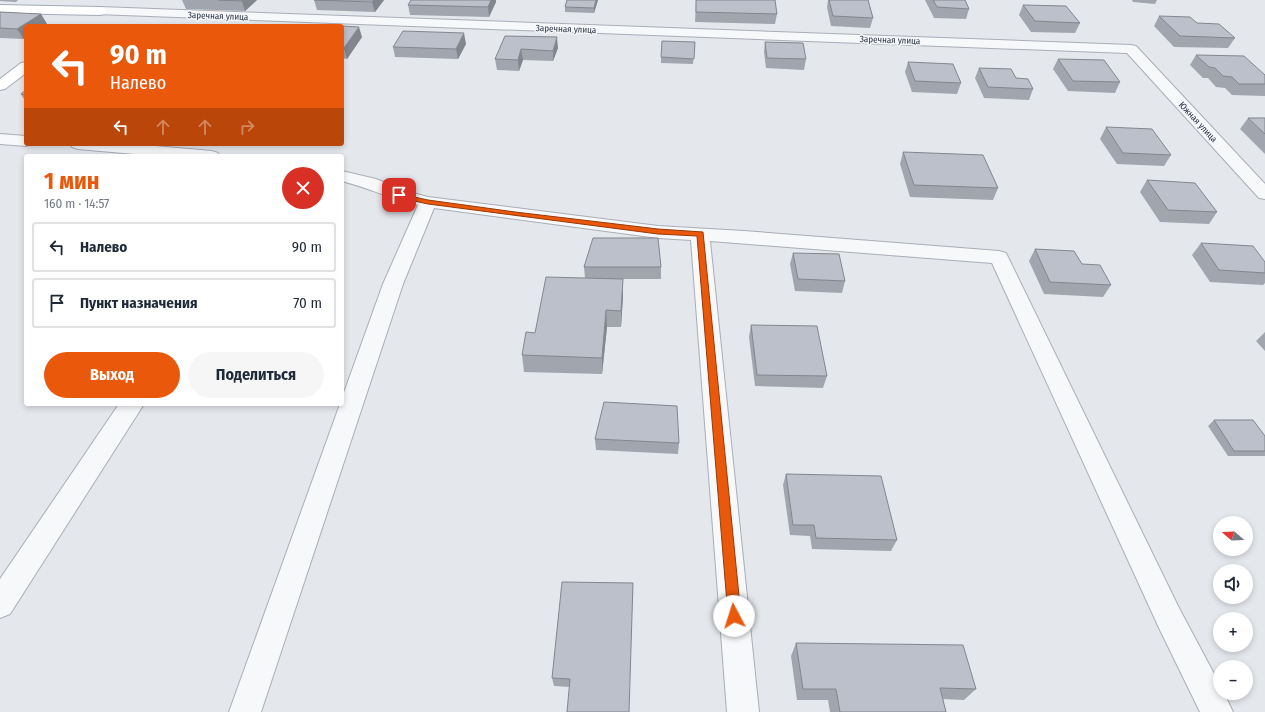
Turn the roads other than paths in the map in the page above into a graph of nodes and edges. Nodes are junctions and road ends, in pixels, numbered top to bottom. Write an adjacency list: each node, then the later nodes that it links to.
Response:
1 (0, 9): 2 (main road, Заречная улица)
2 (100, 11): 3 (main road); 4 (street, Заречная улица)
3 (85, 22)
4 (1132, 49): 12 (street, Южная улица)
5 (24, 68): 6 (main road)
6 (0, 86)
7 (0, 139): 8 (street)
8 (24, 141)
9 (100, 146): 10 (street)
10 (190, 154)
11 (344, 176): 13 (street)
12 (1265, 194)
13 (428, 202): 14 (street); 17 (street)
14 (700, 234): 18 (street); 19 (street)
15 (131, 406): 16 (street)
16 (0, 604)
17 (245, 712)
18 (743, 712)
19 (1217, 712)

